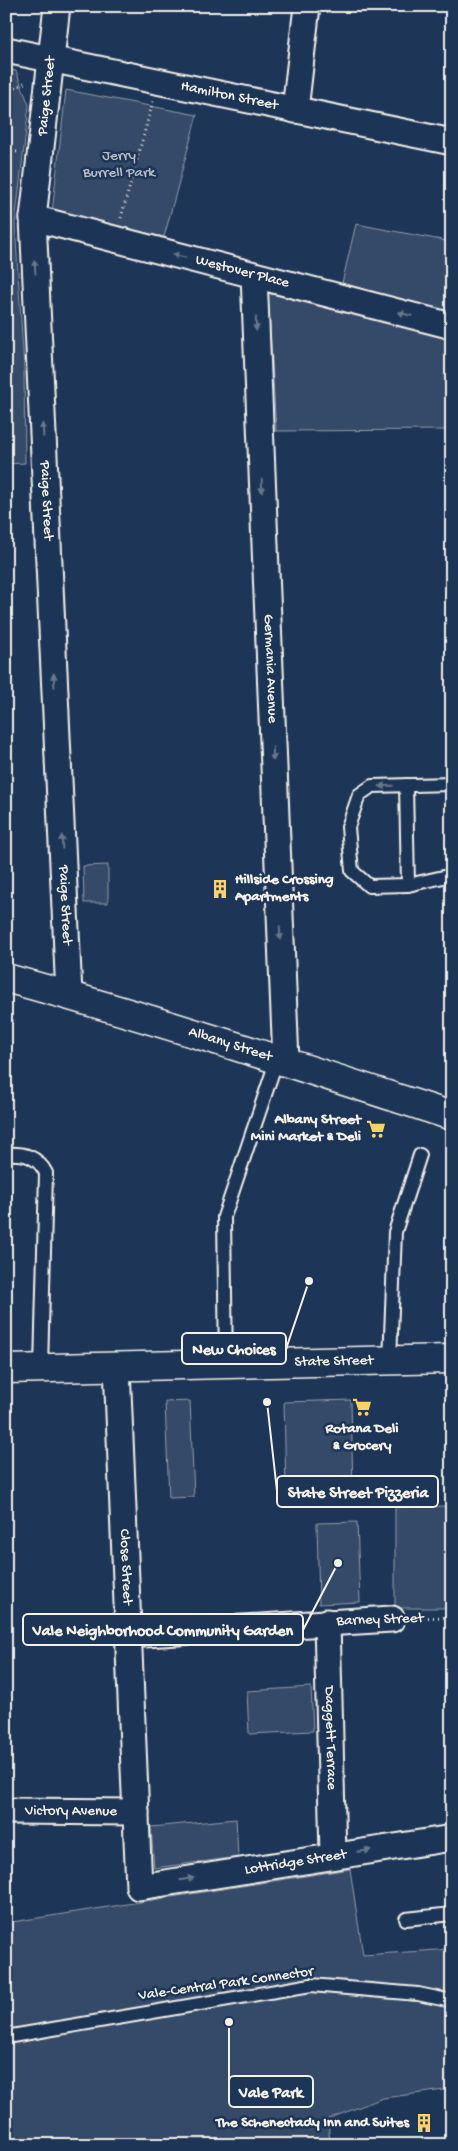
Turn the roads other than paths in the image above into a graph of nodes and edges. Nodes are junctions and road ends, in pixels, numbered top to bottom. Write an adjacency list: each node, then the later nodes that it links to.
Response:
1 (57, 6): 4 (street, Paige Street)
2 (306, 6): 5 (street)
3 (6, 50): 4 (street, Hamilton Street)
4 (50, 59): 5 (street, Hamilton Street); 7 (street, Paige Street)
5 (294, 110): 6 (street, Hamilton Street)
6 (452, 142)
7 (33, 218): 8 (street, Westover Place, one-way to 7); 15 (street, Paige Street, one-way to 7)
8 (254, 275): 9 (street, Westover Place, one-way to 8); 16 (street, Germania Avenue, one-way to 16)
9 (452, 326)
10 (452, 784): 11 (lane)
11 (406, 785): 13 (lane); 13 (lane, one-way to 13)
12 (452, 875): 13 (lane)
13 (408, 885)
14 (6, 978): 15 (street, Albany Street)
15 (69, 995): 16 (street, Albany Street)
16 (282, 1060): 17 (street, Albany Street); 22 (lane)
17 (452, 1116)
18 (6, 1154): 25 (lane)
19 (420, 1155): 21 (lane)
20 (452, 1359): 21 (street, State Street)
21 (390, 1361): 22 (street, State Street)
22 (226, 1365): 23 (street, State Street)
23 (117, 1367): 25 (street, State Street); 28 (street, Close Street)
24 (6, 1368): 25 (street, State Street)
25 (41, 1368)
26 (392, 1619): 27 (street, Barney Street)
27 (327, 1622): 28 (street, Barney Street); 32 (street, Daggett Terrace)
28 (128, 1635): 30 (street, Close Street)
29 (6, 1811): 30 (street, Victory Avenue)
30 (136, 1812): 33 (street, Close Street)
31 (452, 1838): 32 (street, Lottridge Street, one-way to 31)
32 (333, 1855): 33 (street, Lottridge Street, one-way to 32)
33 (138, 1887)
34 (452, 1914): 35 (lane)
35 (406, 1919)
36 (452, 2001): 37 (lane, Vale-Central Park Connector)
37 (6, 2037)

